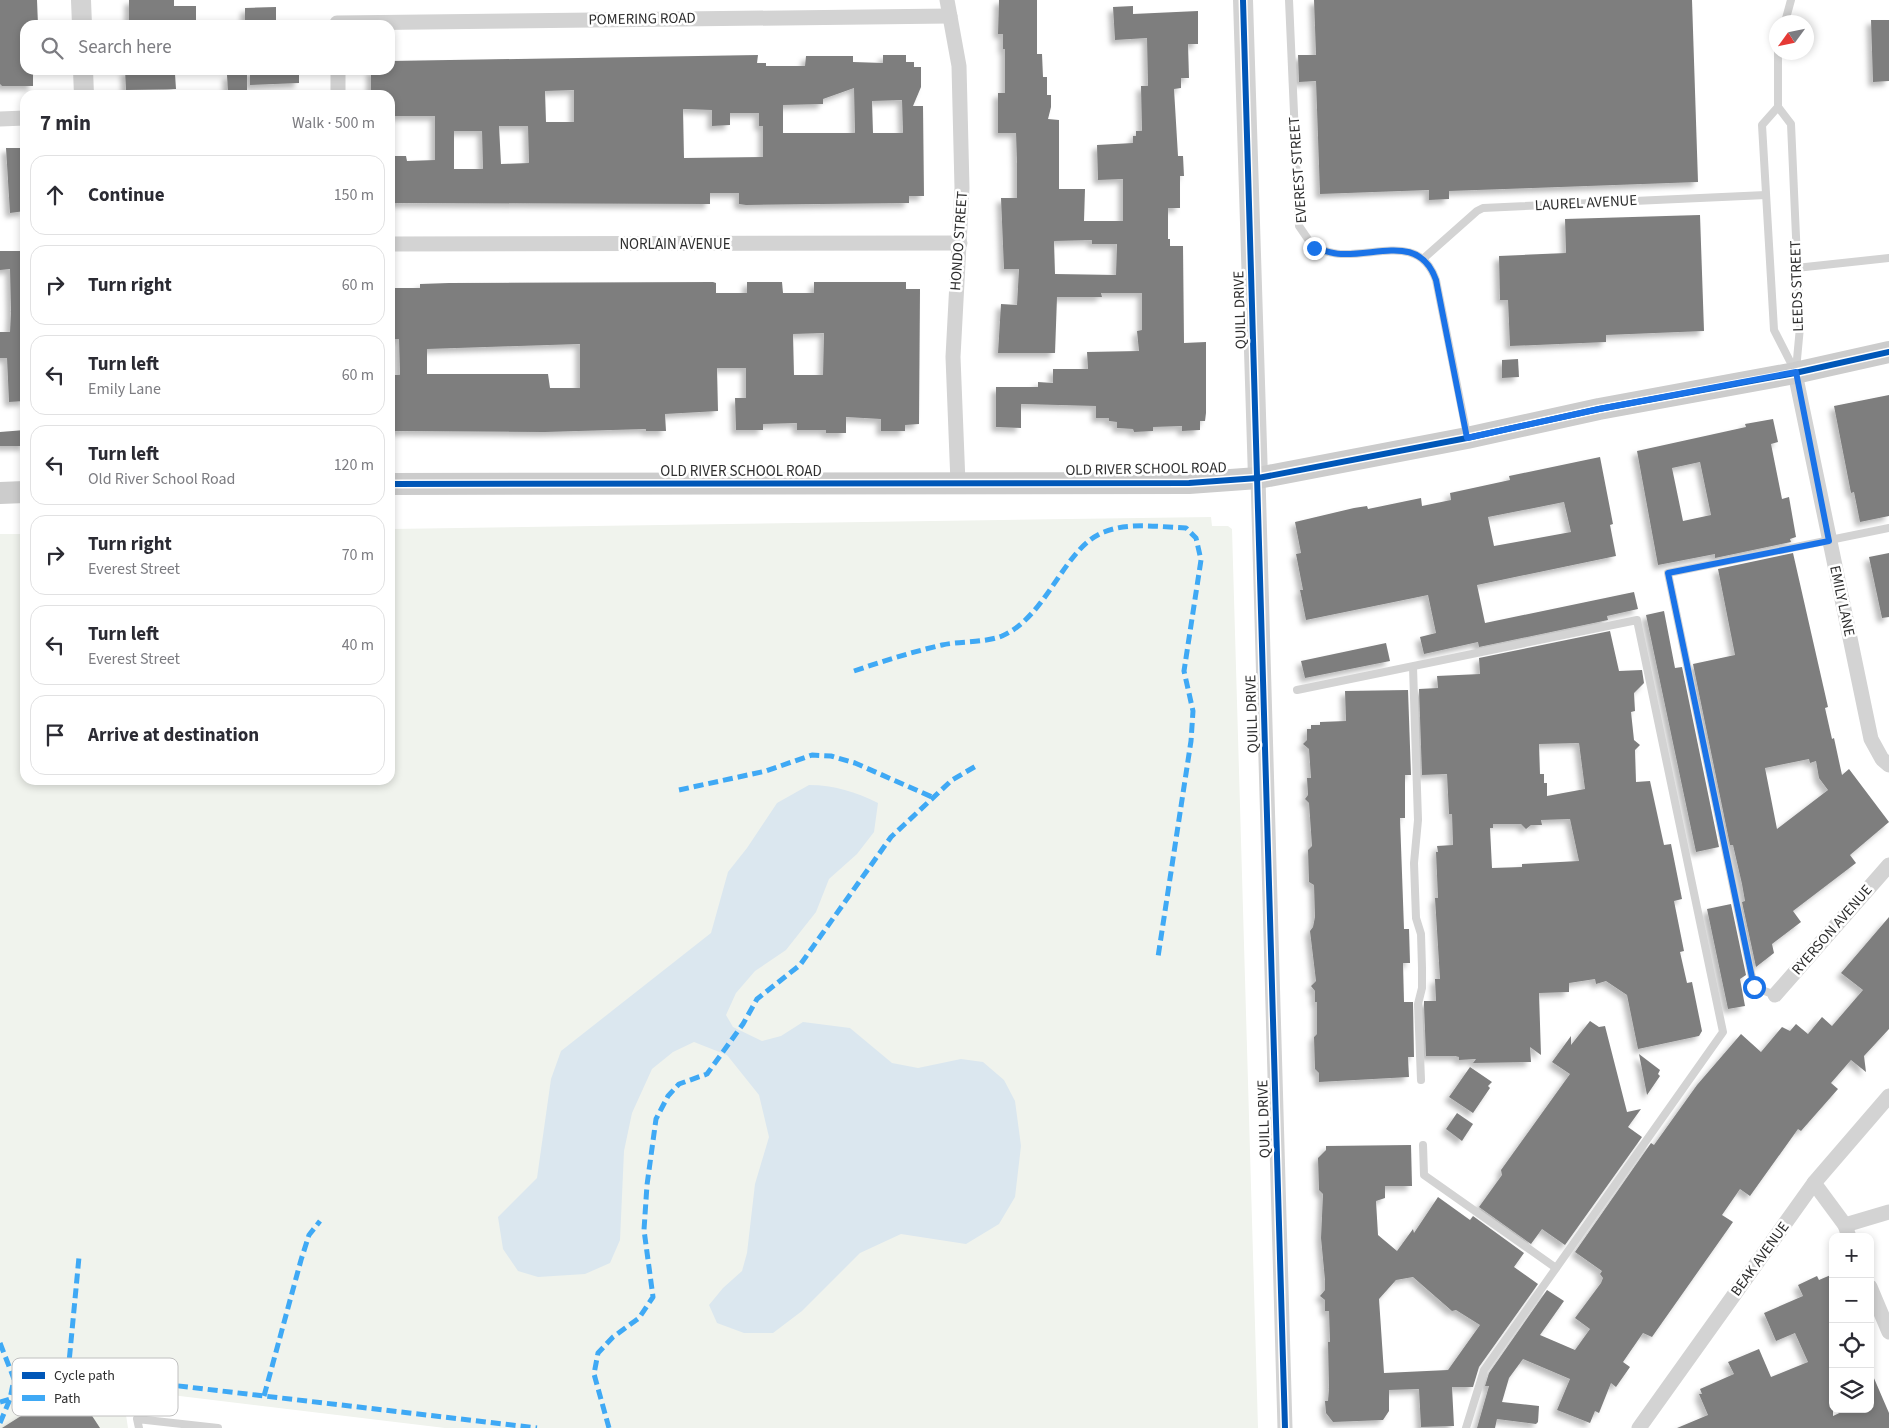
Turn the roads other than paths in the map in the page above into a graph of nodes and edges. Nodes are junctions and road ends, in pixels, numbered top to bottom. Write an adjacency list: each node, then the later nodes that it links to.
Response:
1 (81, 0): 8 (street)
2 (947, 0): 7 (street, HONDO STREET)
3 (1243, 0): 27 (street, QUILL DRIVE)
4 (1289, 0): 21 (lane, EVEREST STREET)
5 (1791, 0): 6 (lane)
6 (1788, 15)
7 (950, 16): 9 (street, POMERING ROAD); 19 (street, HONDO STREET)
8 (82, 20)
9 (395, 22)
10 (1778, 60): 15 (lane)
11 (83, 75): 13 (street)
12 (338, 75): 14 (street)
13 (84, 90)
14 (338, 90)
15 (1778, 107): 18 (lane, LEEDS STREET); 23 (lane, LEEDS STREET)
16 (20, 118): 17 (street)
17 (0, 119)
18 (1766, 196): 21 (lane, LAUREL AVENUE); 25 (lane, LEEDS STREET)
19 (960, 243): 20 (street, NORLAIN AVENUE); 28 (street, HONDO STREET)
20 (395, 244)
21 (1424, 258): 26 (lane)
22 (1889, 258): 23 (lane)
23 (1796, 268): 25 (lane, LEEDS STREET)
24 (1889, 352): 25 (main road, OLD RIVER SCHOOL ROAD)
25 (1796, 372): 26 (main road, OLD RIVER SCHOOL ROAD); 33 (street, EMILY LANE)
26 (1467, 438): 27 (main road, OLD RIVER SCHOOL ROAD)
27 (1258, 478): 28 (main road, OLD RIVER SCHOOL ROAD); 50 (street, QUILL DRIVE)
28 (958, 483): 29 (main road, OLD RIVER SCHOOL ROAD)
29 (395, 484)
30 (0, 492): 31 (main road)
31 (20, 492)
32 (1889, 528): 33 (lane)
33 (1829, 541): 36 (street, EMILY LANE); 38 (lane)
34 (1413, 667): 35 (lane); 39 (lane); 45 (lane)
35 (1297, 690)
36 (1889, 765)
37 (1889, 864): 38 (street, RYERSON AVENUE)
38 (1774, 995)
39 (1421, 1080)
40 (1889, 1096): 42 (street, BEAK AVENUE)
41 (1423, 1145): 45 (lane)
42 (1814, 1183): 44 (street); 52 (street, BEAK AVENUE)
43 (1889, 1212): 44 (street)
44 (1847, 1231)
45 (1556, 1268): 51 (lane)
46 (1874, 1296): 47 (street)
47 (1889, 1332)
48 (139, 1428): 49 (lane)
49 (218, 1428)
50 (1285, 1428)
51 (1466, 1428)
52 (1639, 1428)

